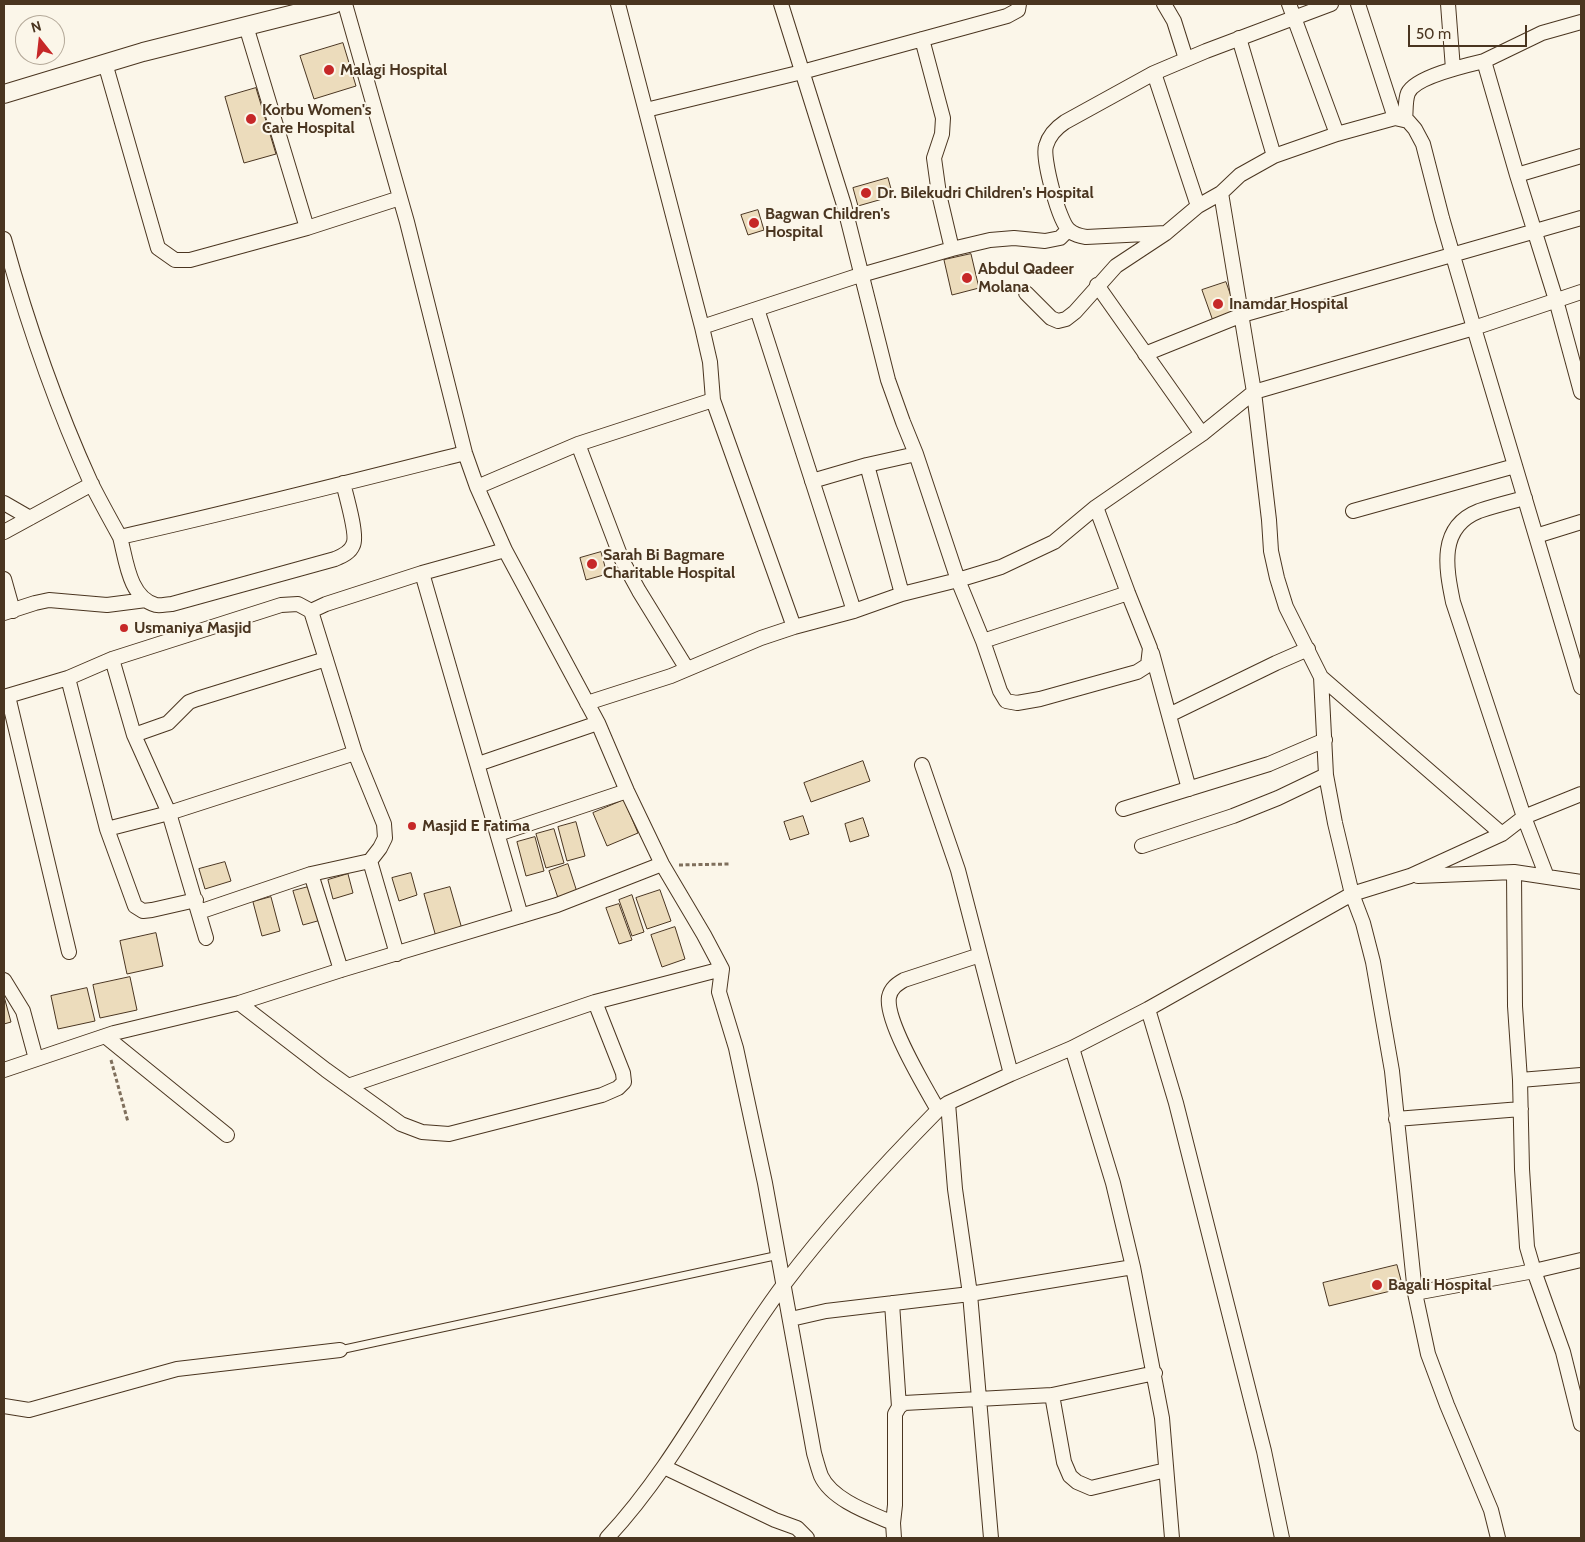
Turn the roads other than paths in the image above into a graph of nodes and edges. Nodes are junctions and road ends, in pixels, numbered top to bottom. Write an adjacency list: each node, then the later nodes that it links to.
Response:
1 (334, 4): 13 (street)
2 (345, 4): 30 (street)
3 (618, 4): 23 (street)
4 (781, 4): 20 (street)
5 (1019, 4): 15 (street)
6 (1164, 4): 16 (street)
7 (1289, 4): 11 (street)
8 (1332, 4): 11 (street)
9 (1358, 4): 24 (street)
10 (1448, 4): 19 (street)
11 (1295, 18): 14 (street); 25 (street)
12 (1581, 22): 17 (street)
13 (246, 26): 18 (street); 33 (street)
14 (1239, 38): 16 (street); 26 (street)
15 (922, 39): 20 (street); 38 (street)
16 (1186, 59): 21 (street)
17 (1484, 61): 19 (street); 28 (street)
18 (106, 63): 22 (street); 33 (street)
19 (1453, 69): 24 (street)
20 (802, 72): 23 (street); 40 (street)
21 (1154, 74): 31 (street); 34 (street)
22 (4, 94)
23 (646, 110): 47 (street)
24 (1400, 119): 25 (street); 39 (street)
25 (1337, 134): 26 (street)
26 (1274, 156): 29 (street)
27 (1581, 156): 28 (street)
28 (1517, 175): 35 (street)
29 (1221, 193): 31 (street); 46 (street)
30 (400, 198): 33 (street); 55 (street)
31 (1198, 206): 36 (street)
32 (1581, 218): 35 (street)
33 (307, 228)
34 (1068, 230): 36 (street); 38 (street)
35 (1534, 230): 39 (street); 44 (street)
36 (1166, 233): 41 (street)
37 (4, 239): 60 (street)
38 (952, 249): 40 (street)
39 (1453, 256): 46 (street); 48 (street)
40 (862, 275): 45 (street); 56 (street)
41 (1097, 285): 43 (street); 49 (street)
42 (1581, 292): 44 (street)
43 (1026, 293)
44 (1556, 300): 48 (street); 51 (street)
45 (757, 309): 47 (street); 59 (street)
46 (1242, 315): 49 (street); 50 (street)
47 (702, 327): 52 (street)
48 (1474, 328): 50 (street); 58 (street)
49 (1145, 354): 53 (street)
50 (1254, 392): 53 (street); 85 (street)
51 (1581, 392)
52 (713, 400): 54 (street); 82 (street)
53 (1202, 434): 65 (street)
54 (578, 444): 62 (street); 89 (street)
55 (465, 453): 61 (street); 62 (street)
56 (916, 454): 57 (street); 75 (street)
57 (867, 465): 59 (street); 77 (street)
58 (1515, 466): 63 (street); 66 (street)
59 (812, 480): 79 (street)
60 (92, 484): 67 (street); 71 (street)
61 (343, 484): 71 (street); 78 (street)
62 (477, 487): 72 (street)
63 (1524, 498): 70 (street); 108 (street)
64 (4, 503): 67 (street)
65 (1096, 507): 75 (street); 76 (street)
66 (1353, 511)
67 (30, 518): 69 (street)
68 (1581, 522): 70 (street)
69 (4, 532)
70 (1536, 536): 86 (street)
71 (120, 537): 78 (street)
72 (505, 550): 73 (street); 94 (street)
73 (422, 573): 80 (street); 100 (street)
74 (4, 580): 81 (street)
75 (958, 580): 77 (street); 83 (street)
76 (1128, 593): 83 (street); 84 (street)
77 (902, 594): 79 (street)
78 (146, 600): 81 (street)
79 (854, 610): 82 (street)
80 (311, 611): 87 (street); 88 (street)
81 (8, 612)
82 (794, 627): 89 (street)
83 (983, 642): 84 (street)
84 (1150, 648): 95 (street)
85 (1308, 649): 90 (street); 95 (street)
86 (1577, 656): 92 (street)
87 (112, 659): 91 (street); 97 (street)
88 (326, 659): 97 (street); 99 (street)
89 (686, 669): 94 (street)
90 (1321, 677): 98 (street); 111 (street)
91 (68, 678): 93 (street); 109 (street)
92 (1581, 687)
93 (6, 697): 124 (street)
94 (587, 703): 96 (street)
95 (1169, 715): 103 (street)
96 (598, 723): 100 (street); 104 (street)
97 (134, 735): 107 (street)
98 (1324, 740): 102 (street); 103 (street)
99 (355, 753): 107 (street); 113 (street)
100 (478, 764): 110 (street)
101 (922, 765): 126 (street)
102 (1326, 774): 112 (street); 120 (street)
103 (1189, 789): 106 (street)
104 (627, 791): 110 (street); 114 (street)
105 (1581, 794): 108 (street)
106 (1123, 809)
107 (169, 813): 109 (street); 121 (street)
108 (1524, 817): 111 (street); 118 (street)
109 (107, 829): 121 (street)
110 (498, 834): 122 (street)
111 (1502, 834): 117 (street)
112 (1142, 846)
113 (370, 861): 116 (street); 125 (street)
114 (662, 864): 122 (street); 127 (street)
115 (1514, 872): 117 (street); 118 (street); 139 (street)
116 (311, 874): 121 (street); 128 (street)
117 (1410, 876): 120 (street)
118 (1547, 877): 119 (street)
119 (1581, 882)
120 (1352, 894): 132 (street); 143 (street)
121 (197, 906): 123 (street)
122 (521, 916): 125 (street)
123 (206, 938)
124 (68, 952)
125 (397, 954): 128 (street)
126 (980, 955): 137 (street); 141 (street)
127 (722, 969): 130 (street); 145 (street)
128 (341, 970): 131 (street)
129 (4, 980): 135 (street)
130 (595, 1002): 140 (street); 140 (street)
131 (239, 1003): 133 (street); 140 (street)
132 (1148, 1009): 134 (street); 169 (street)
133 (105, 1036): 135 (street); 144 (street)
134 (1072, 1048): 137 (street); 147 (street)
135 (36, 1059): 136 (street)
136 (4, 1070)
137 (1010, 1074): 141 (street)
138 (1581, 1075): 139 (street)
139 (1520, 1080): 142 (street)
140 (348, 1086)
141 (943, 1106): 149 (street); 151 (street)
142 (1521, 1109): 143 (street); 148 (street)
143 (1396, 1119): 150 (street)
144 (227, 1135)
145 (779, 1255): 149 (street); 154 (lane)
146 (1581, 1260): 148 (street)
147 (1134, 1267): 151 (street); 155 (street)
148 (1534, 1271): 150 (street); 160 (street)
149 (784, 1284): 153 (street); 161 (street)
150 (1415, 1293): 170 (street)
151 (970, 1294): 152 (street); 157 (street)
152 (892, 1303): 153 (street); 159 (street)
153 (791, 1319): 163 (street)
154 (340, 1350): 158 (street)
155 (1155, 1373): 156 (street); 162 (street)
156 (1052, 1395): 157 (street); 162 (street)
157 (979, 1400): 159 (street); 167 (street)
158 (4, 1406)
159 (899, 1407): 163 (street)
160 (1581, 1424)
161 (664, 1467): 164 (street); 165 (street)
162 (1166, 1470): 168 (street)
163 (893, 1523): 166 (street)
164 (607, 1538)
165 (807, 1538)
166 (894, 1538)
167 (991, 1538)
168 (1172, 1538)
169 (1282, 1538)
170 (1498, 1538)

